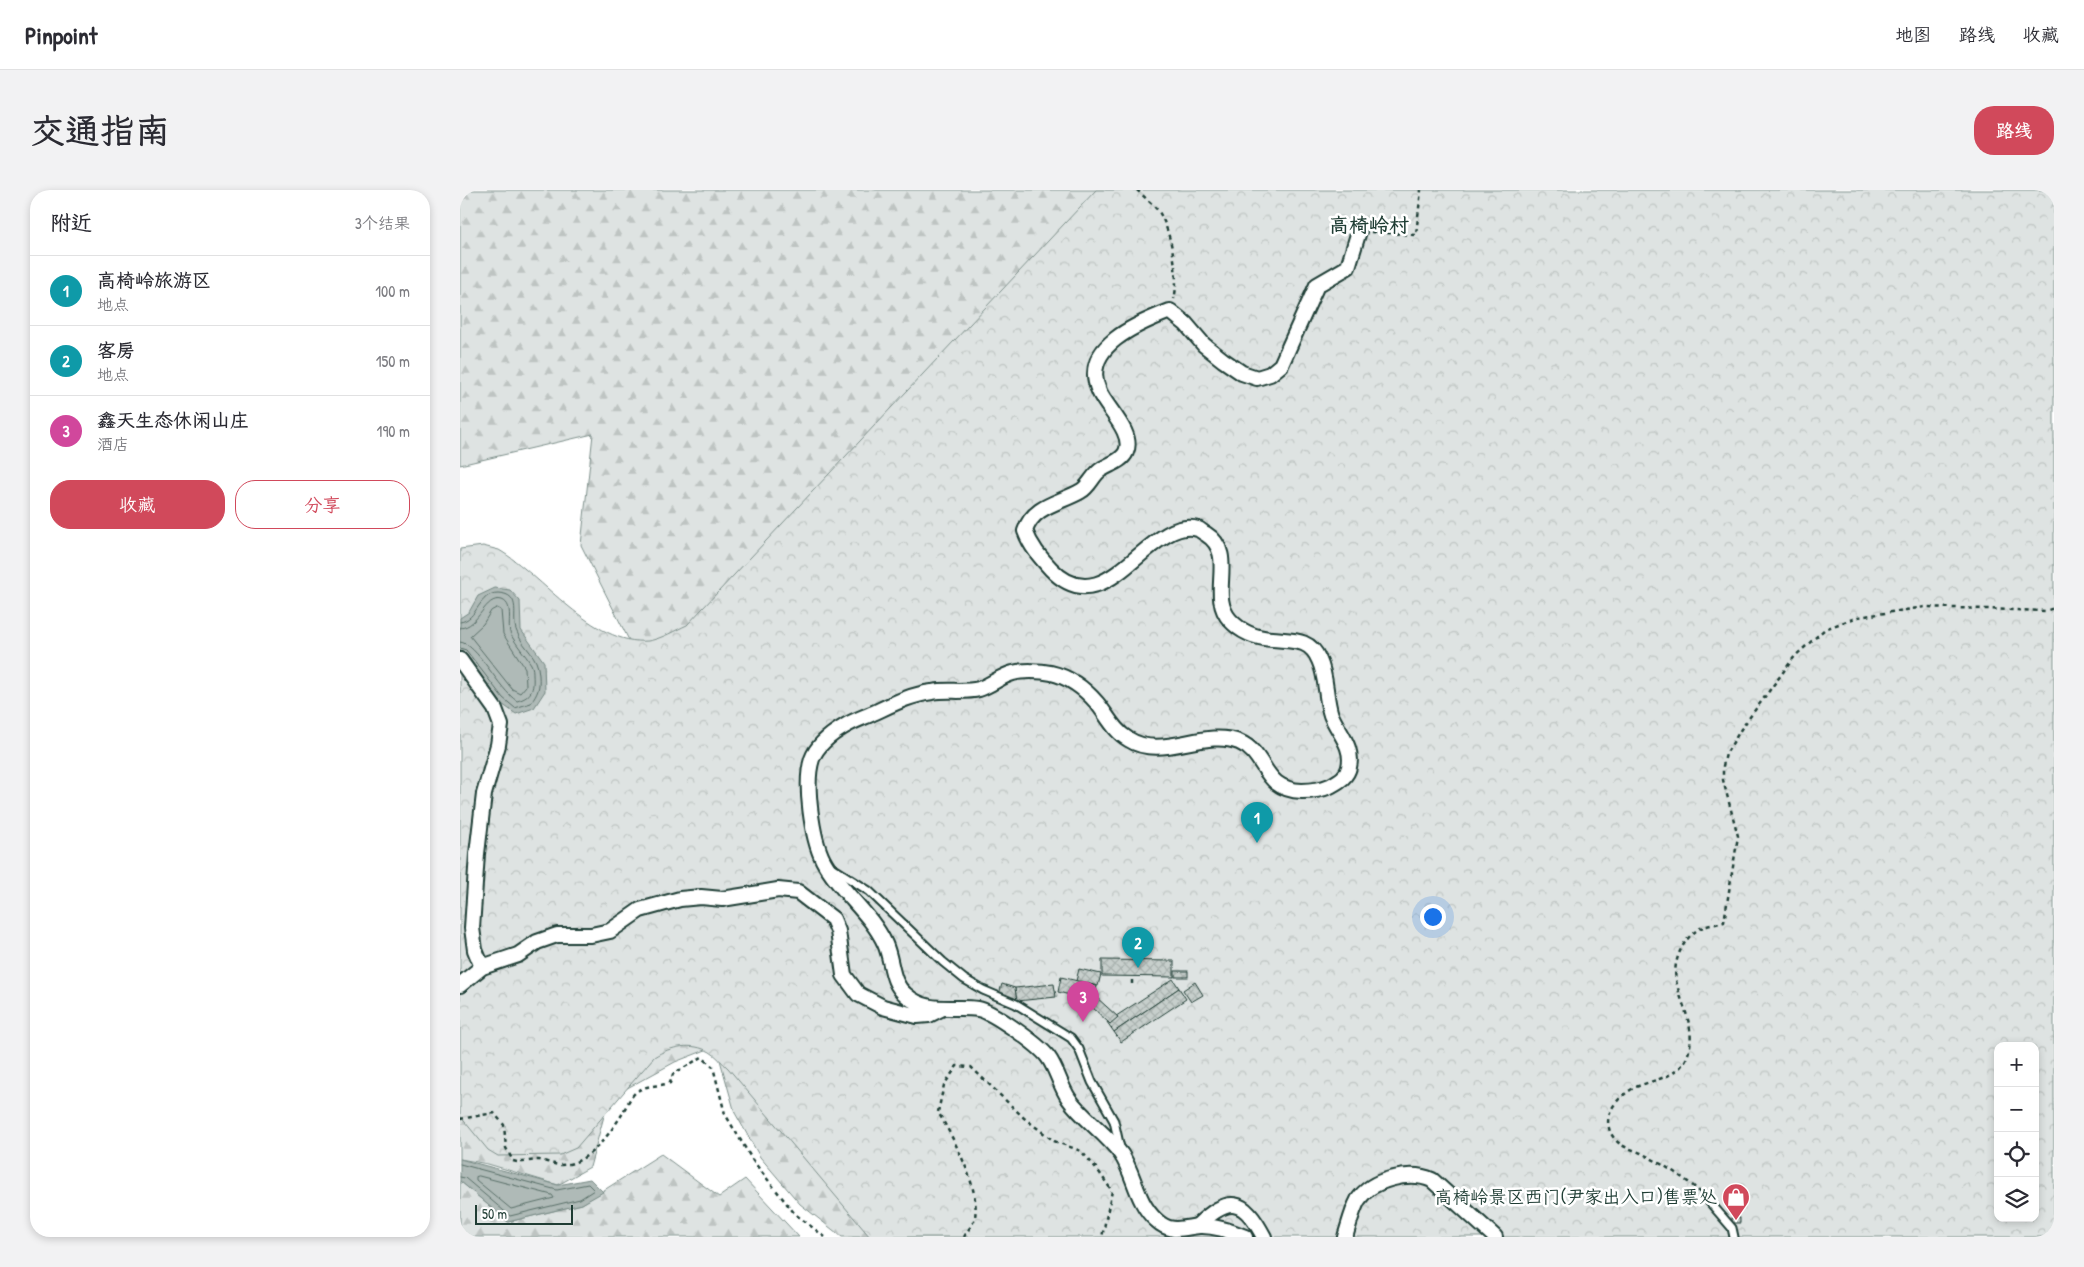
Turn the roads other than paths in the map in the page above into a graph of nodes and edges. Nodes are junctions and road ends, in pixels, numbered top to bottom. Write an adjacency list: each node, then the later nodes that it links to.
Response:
1 (1360, 231): 3 (street)
2 (460, 660): 4 (street)
3 (824, 863): 6 (street); 7 (lane)
4 (482, 967): 5 (street); 6 (street)
5 (460, 985)
6 (942, 1009): 7 (street)
7 (1122, 1156): 9 (street)
8 (1707, 1199): 14 (lane)
9 (1197, 1226): 10 (street); 11 (street)
10 (1245, 1237)
11 (1264, 1237)
12 (1345, 1237): 13 (street)
13 (1495, 1237)
14 (1734, 1237)

